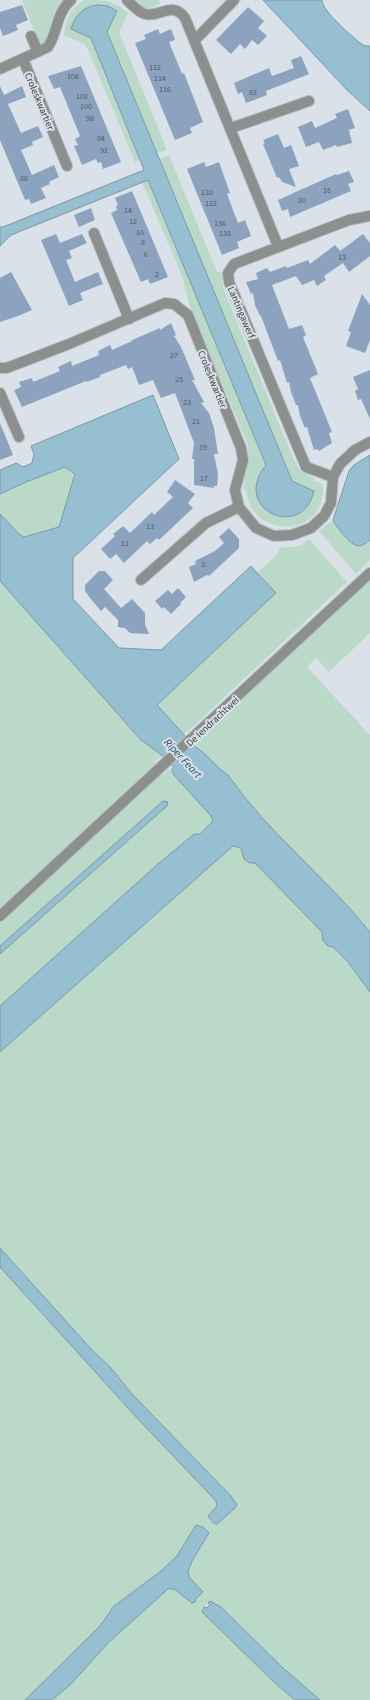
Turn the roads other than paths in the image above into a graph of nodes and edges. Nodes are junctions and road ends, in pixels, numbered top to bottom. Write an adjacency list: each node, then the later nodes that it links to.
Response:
1 (71, 0): 6 (street, Croleskwartier)
2 (127, 0): 5 (street)
3 (234, 0): 5 (street)
4 (31, 36): 6 (street)
5 (195, 40): 10 (street)
6 (38, 52): 7 (street, Croleskwartier)
7 (22, 59): 8 (street, Croleskwartier); 11 (street, Croleskwartier)
8 (0, 69)
9 (309, 101): 10 (street)
10 (231, 128): 14 (street)
11 (67, 166)
12 (370, 216): 14 (street, Lantingawerf)
13 (94, 233): 15 (street)
14 (278, 246): 20 (street, Lantingawerf)
15 (129, 318): 16 (street, Croleskwartier); 21 (street, Croleskwartier)
16 (0, 368)
17 (0, 393): 18 (street)
18 (18, 437)
19 (370, 442): 20 (street, Croleskwartier)
20 (333, 477): 21 (street, Croleskwartier)
21 (239, 507): 23 (street)
22 (370, 573): 24 (street, De Iendrachtwei)
23 (141, 580)
24 (0, 916)

